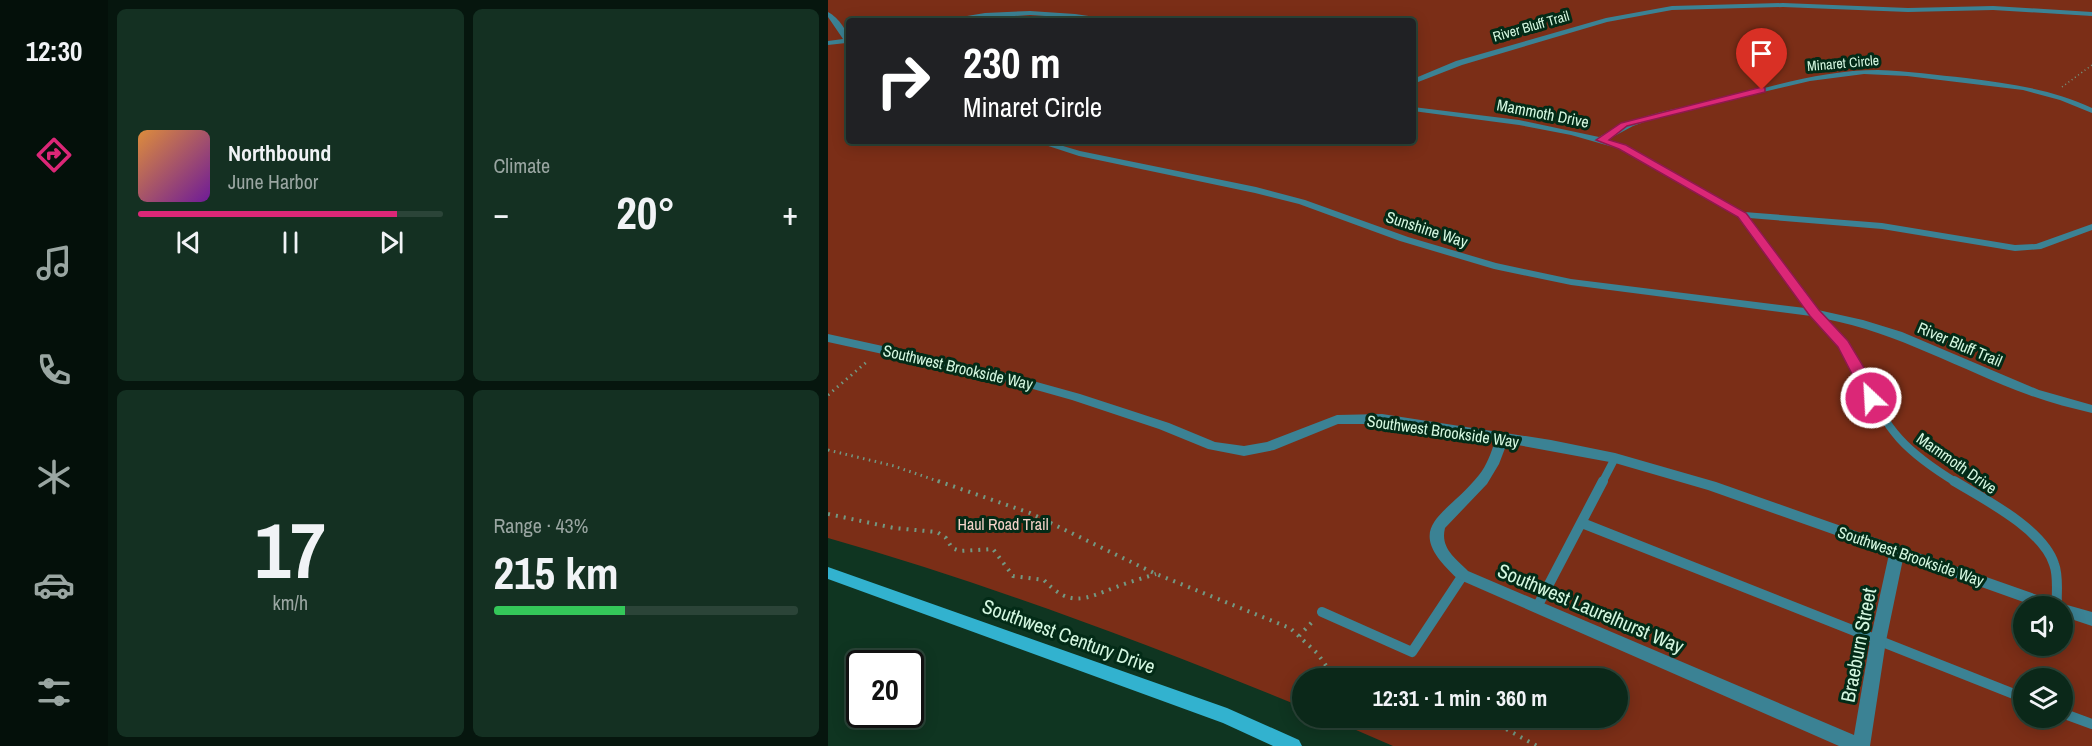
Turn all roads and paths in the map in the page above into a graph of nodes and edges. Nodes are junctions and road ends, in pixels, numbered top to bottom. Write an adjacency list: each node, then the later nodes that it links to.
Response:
1 (828, 14): 5 (street)
2 (2092, 14): 9 (street, River Bluff Trail)
3 (958, 18): 4 (street)
4 (1094, 18)
5 (846, 38)
6 (846, 41): 7 (street)
7 (828, 43)
8 (2092, 65): 10 (path)
9 (1416, 81)
10 (2053, 93): 12 (street, Minaret Circle); 13 (street, Minaret Circle)
11 (1416, 109): 13 (street, Mammoth Drive)
12 (2092, 111)
13 (1601, 140): 15 (street, Mammoth Drive)
14 (1047, 144): 17 (street, Sunshine Way)
15 (1742, 215): 16 (street); 17 (street, Mammoth Drive)
16 (2092, 227)
17 (1814, 313): 20 (street, Mammoth Drive); 22 (street, River Bluff Trail)
18 (828, 338): 19 (street, Southwest Brookside Way)
19 (882, 349): 21 (path); 23 (street, Southwest Brookside Way)
20 (1862, 376): 33 (lane, Mammoth Drive)
21 (828, 396)
22 (2092, 409)
23 (1502, 439): 25 (street, Southwest Brookside Way); 31 (street, Southwest Laurelhurst Way)
24 (828, 450): 30 (path)
25 (1615, 458): 27 (lane); 28 (street, Southwest Brookside Way)
26 (828, 514): 30 (path)
27 (1582, 523): 34 (lane); 39 (lane)
28 (1898, 552): 32 (street, Southwest Brookside Way); 39 (street, Braeburn Street)
29 (828, 573): 45 (main road, Southwest Century Drive)
30 (1156, 574): 38 (path)
31 (1463, 575): 34 (street, Southwest Laurelhurst Way); 35 (lane)
32 (2026, 596)
33 (2055, 596)
34 (1537, 607): 47 (street, Southwest Laurelhurst Way)
35 (1322, 612): 38 (path)
36 (2073, 613): 37 (street)
37 (2092, 619)
38 (1299, 636): 40 (path)
39 (1878, 641): 41 (lane); 47 (street, Braeburn Street)
40 (1328, 668)
41 (2013, 694)
42 (2073, 717): 43 (lane)
43 (2092, 724)
44 (1502, 728): 46 (path)
45 (1293, 746)
46 (1537, 746)
47 (1860, 746)

